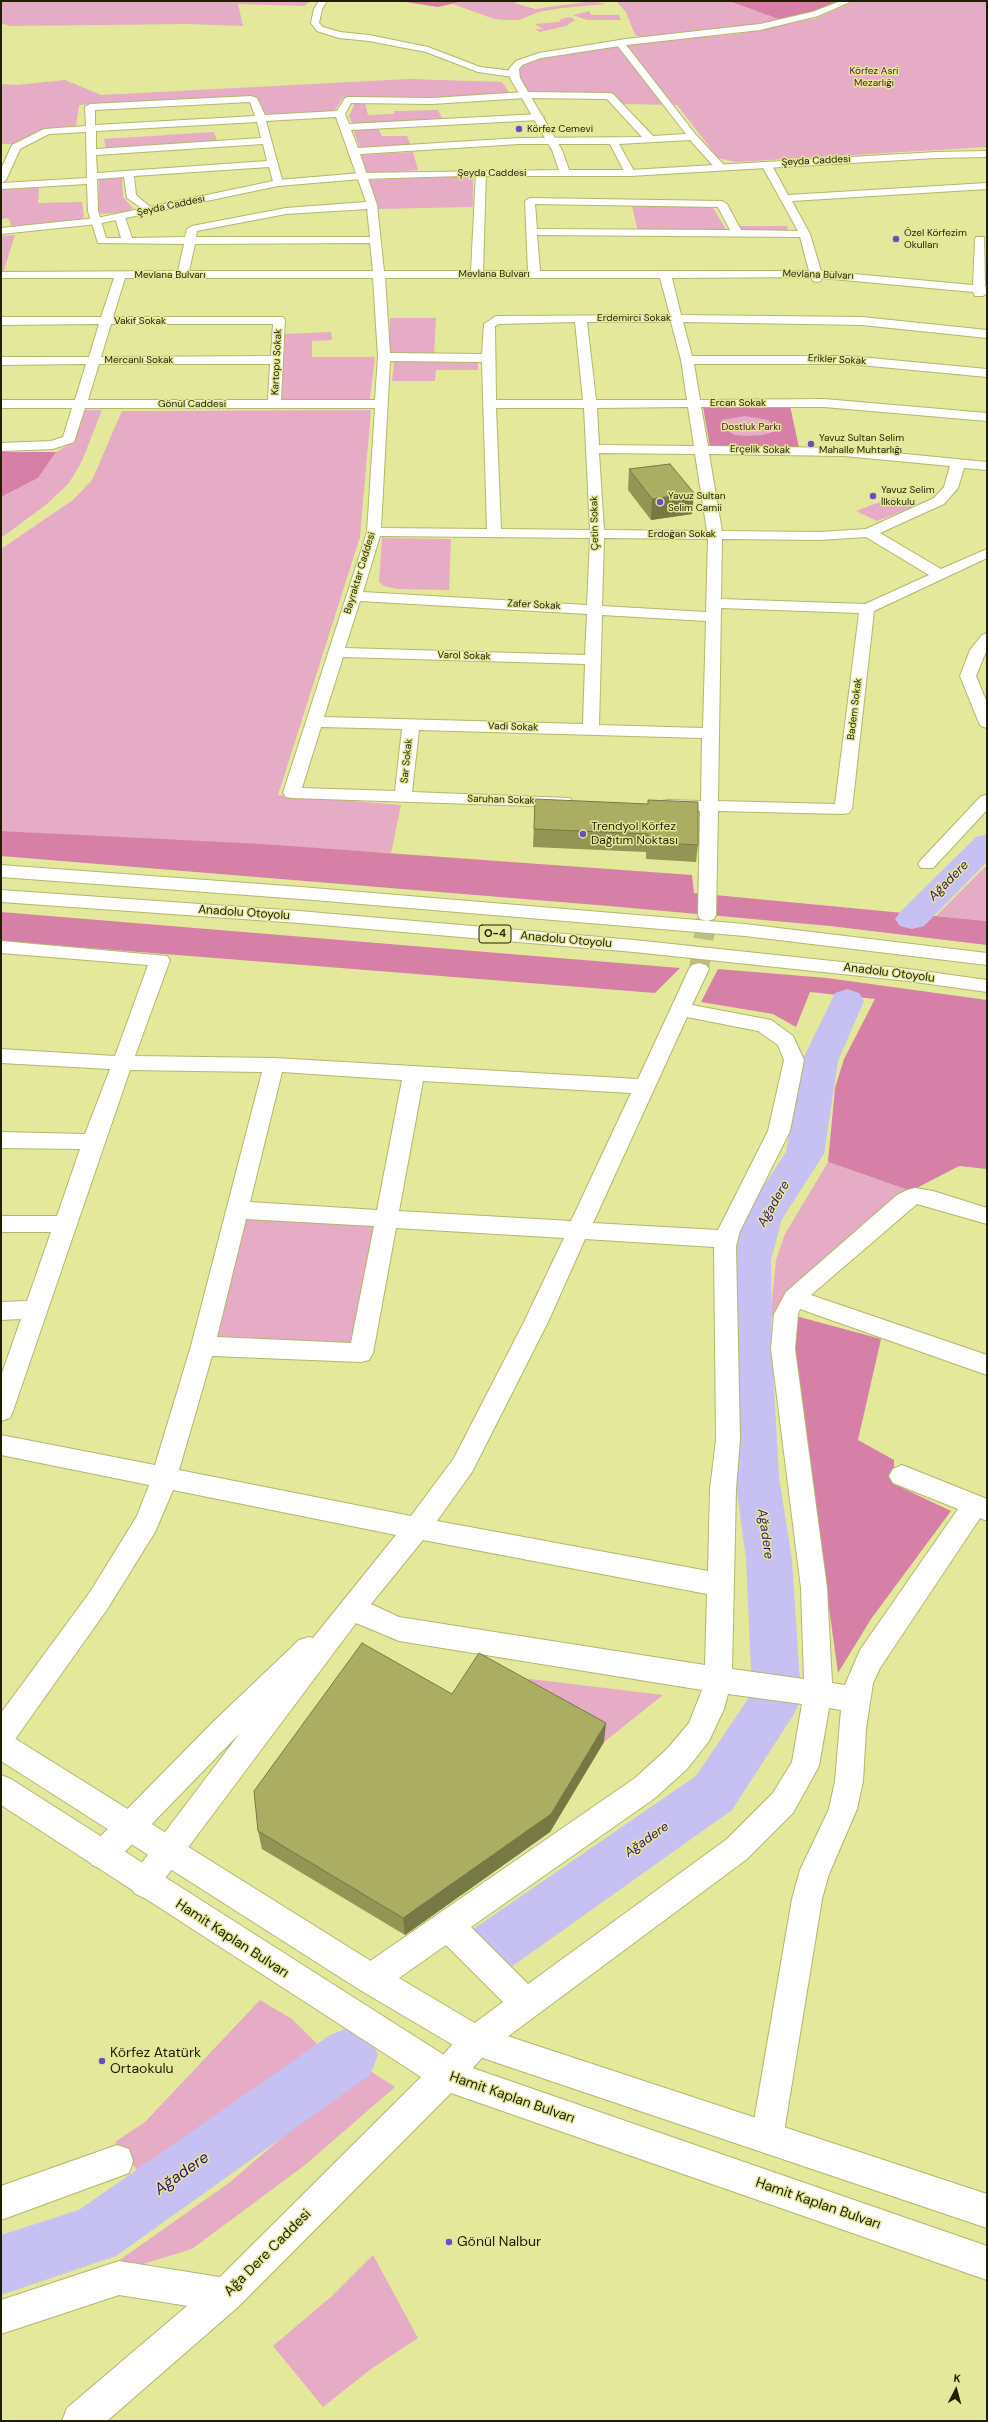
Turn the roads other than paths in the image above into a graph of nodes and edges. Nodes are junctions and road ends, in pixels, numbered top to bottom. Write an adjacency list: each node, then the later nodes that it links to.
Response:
1 (323, 1): 4 (main road)
2 (848, 1): 3 (main road)
3 (620, 43): 4 (main road); 11 (main road)
4 (514, 74): 5 (main road)
5 (525, 95): 6 (main road); 7 (main road); 13 (main road)
6 (340, 114): 8 (main road); 9 (main road, Bayraktar Caddesi)
7 (539, 117): 9 (main road); 12 (main road)
8 (261, 118): 10 (main road); 10 (main road); 14 (main road)
9 (345, 127): 18 (main road, Bayraktar Caddesi)
10 (91, 128): 17 (main road); 19 (main road)
11 (692, 137): 13 (main road); 23 (main road)
12 (552, 140): 15 (main road); 18 (main road); 25 (main road)
13 (651, 140): 15 (main road)
14 (266, 141): 19 (main road); 21 (main road)
15 (613, 141): 26 (main road)
16 (1, 146): 17 (main road)
17 (16, 147): 30 (main road)
18 (354, 151): 28 (main road, Bayraktar Caddesi)
19 (93, 152): 29 (main road)
20 (987, 154): 22 (main road, Şeyda Caddesi)
21 (273, 164): 27 (main road); 31 (main road)
22 (766, 164): 23 (main road, Şeyda Caddesi); 35 (main road)
23 (720, 167): 26 (main road, Şeyda Caddesi)
24 (481, 173): 25 (main road, Şeyda Caddesi); 28 (main road, Şeyda Caddesi); 48 (main road)
25 (565, 173): 26 (main road, Şeyda Caddesi)
26 (625, 173): 34 (main road)
27 (130, 174): 29 (main road); 37 (main road)
28 (361, 176): 31 (main road, Şeyda Caddesi); 36 (main road, Bayraktar Caddesi)
29 (91, 178): 32 (main road); 39 (main road)
30 (1, 180)
31 (278, 183): 37 (main road, Şeyda Caddesi)
32 (1, 186)
33 (987, 186): 35 (main road)
34 (626, 195): 41 (main road); 42 (main road)
35 (785, 198): 43 (main road)
36 (372, 205): 45 (main road, Bayraktar Caddesi); 47 (main road)
37 (150, 211): 38 (main road, Şeyda Caddesi)
38 (120, 217): 39 (main road, Şeyda Caddesi); 46 (main road)
39 (97, 221): 40 (main road, Şeyda Caddesi); 46 (main road)
40 (1, 232)
41 (532, 232): 42 (main road); 49 (main road)
42 (736, 232): 43 (main road)
43 (805, 234): 52 (main road)
44 (980, 239): 57 (main road)
45 (375, 240): 47 (main road); 54 (main road, Bayraktar Caddesi)
46 (128, 241): 47 (main road)
47 (190, 241): 51 (main road)
48 (477, 274): 49 (main road, Mevlana Bulvarı); 54 (main road, Mevlana Bulvarı)
49 (534, 274): 55 (main road, Mevlana Bulvarı)
50 (1, 275): 53 (main road, Mevlana Bulvarı)
51 (183, 275): 53 (main road, Mevlana Bulvarı); 54 (main road, Mevlana Bulvarı)
52 (816, 276): 55 (main road, Mevlana Bulvarı); 57 (main road, Mevlana Bulvarı)
53 (120, 277): 54 (main road, Mevlana Bulvarı); 56 (main road, Mevlana Bulvarı); 62 (main road)
54 (379, 277): 55 (main road, Mevlana Bulvarı); 64 (main road, Bayraktar Caddesi)
55 (666, 277): 59 (main road)
56 (1, 280)
57 (983, 292)
58 (581, 318): 59 (main road, Erdemirci Sokak); 65 (main road, Erdemirci Sokak); 71 (main road, Çetin Sokak)
59 (676, 318): 63 (main road, Erdemirci Sokak); 68 (main road)
60 (279, 320): 62 (main road, Vakıf Sokak); 67 (main road, Kartopu Sokak)
61 (1, 321): 62 (main road, Vakıf Sokak)
62 (106, 321): 66 (main road)
63 (987, 334)
64 (384, 357): 65 (main road); 76 (main road, Bayraktar Caddesi)
65 (488, 358): 77 (main road, Erdemirci Sokak)
66 (93, 360): 67 (main road, Mercanlı Sokak); 69 (main road, Mercanlı Sokak); 74 (main road)
67 (277, 360): 75 (main road, Kartopu Sokak)
68 (687, 360): 70 (main road, Erikler Sokak); 72 (main road)
69 (1, 361)
70 (987, 373)
71 (590, 402): 72 (main road, Ercan Sokak); 77 (main road, Ercan Sokak); 80 (main road, Çetin Sokak)
72 (695, 403): 78 (main road, Ercan Sokak); 81 (main road)
73 (1, 404): 74 (main road, Gönül Caddesi)
74 (79, 404): 75 (main road, Gönül Caddesi); 79 (main road)
75 (274, 404): 76 (main road, Gönül Caddesi)
76 (382, 404): 84 (main road, Bayraktar Caddesi)
77 (489, 404): 85 (main road, Erdemirci Sokak)
78 (987, 417)
79 (1, 447)
80 (592, 448): 81 (main road, Erçelik Sokak); 86 (main road, Çetin Sokak)
81 (701, 449): 82 (main road, Erçelik Sokak); 88 (main road)
82 (958, 464): 83 (main road, Erçelik Sokak); 87 (main road, Erdoğan Sokak)
83 (987, 466)
84 (374, 532): 85 (main road, Erdoğan Sokak); 91 (main road, Bayraktar Caddesi)
85 (494, 533): 86 (main road, Erdoğan Sokak)
86 (597, 533): 88 (main road, Erdoğan Sokak); 92 (main road, Çetin Sokak)
87 (870, 533): 88 (main road, Erdoğan Sokak); 90 (main road)
88 (715, 534): 94 (main road)
89 (987, 553): 90 (main road)
90 (940, 575): 93 (main road)
91 (354, 596): 92 (main road, Zafer Sokak); 96 (main road, Bayraktar Caddesi)
92 (594, 608): 94 (main road, Zafer Sokak); 97 (main road, Çetin Sokak)
93 (867, 609): 94 (main road, Zafer Sokak); 108 (main road, Badem Sokak)
94 (714, 610): 102 (main road)
95 (987, 638): 99 (main road)
96 (336, 652): 97 (main road, Varol Sokak); 98 (main road, Bayraktar Caddesi)
97 (593, 660): 101 (main road, Çetin Sokak)
98 (314, 722): 100 (main road, Vadi Sokak); 103 (main road, Bayraktar Caddesi)
99 (987, 722)
100 (411, 724): 101 (main road, Vadi Sokak); 104 (main road, Sar Sokak)
101 (590, 729): 102 (main road, Vadi Sokak)
102 (712, 733): 108 (main road)
103 (292, 793): 104 (main road, Saruhan Sokak)
104 (403, 797): 106 (main road, Saruhan Sokak)
105 (987, 800): 109 (main road)
106 (577, 802)
107 (648, 805): 108 (main road)
108 (711, 807): 116 (main road)
109 (927, 864)
110 (1, 865): 112 (main road)
111 (1, 870): 112 (main road, Anadolu Otoyolu / O-4)
112 (301, 893): 118 (main road, Anadolu Otoyolu / O-4)
113 (1, 896): 115 (main road, Anadolu Otoyolu / O-4)
114 (1, 902): 115 (main road)
115 (93, 902): 120 (main road, Anadolu Otoyolu / O-4)
116 (707, 915)
117 (1, 947): 123 (main road)
118 (987, 959)
119 (699, 969): 121 (main road)
120 (987, 986)
121 (680, 1009): 126 (main road); 135 (main road)
122 (1, 1056): 123 (main road)
123 (122, 1063): 124 (main road); 128 (main road)
124 (274, 1065): 125 (main road); 129 (main road)
125 (414, 1073): 126 (main road); 131 (main road)
126 (645, 1087): 134 (main road)
127 (1, 1140): 128 (main road)
128 (94, 1142): 133 (main road)
129 (239, 1210): 131 (main road); 139 (main road)
130 (987, 1216): 136 (main road)
131 (387, 1218): 134 (main road); 139 (main road)
132 (1, 1224): 133 (main road)
133 (65, 1224): 137 (main road)
134 (579, 1229): 135 (main road); 146 (main road)
135 (726, 1239): 147 (main road)
136 (794, 1298): 140 (main road); 150 (main road, Ağa Dere Caddesi)
137 (37, 1310): 138 (main road); 141 (main road)
138 (1, 1311)
139 (203, 1346): 144 (main road)
140 (987, 1365)
141 (1, 1411)
142 (1, 1445): 144 (main road)
143 (902, 1476): 145 (main road)
144 (166, 1477): 146 (main road); 152 (main road)
145 (981, 1508): 151 (main road)
146 (417, 1528): 147 (main road); 148 (main road)
147 (720, 1585): 149 (main road)
148 (352, 1608): 149 (main road); 155 (main road); 156 (main road)
149 (718, 1680): 150 (main road); 159 (main road)
150 (808, 1692): 151 (main road); 161 (main road, Ağa Dere Caddesi)
151 (857, 1699): 164 (main road)
152 (1, 1736)
153 (1, 1745): 155 (main road)
154 (1, 1789): 157 (main road, Hamit Kaplan Bulvarı)
155 (131, 1825): 156 (main road); 157 (main road)
156 (168, 1851): 158 (main road); 160 (main road)
157 (102, 1855): 158 (main road, Hamit Kaplan Bulvarı)
158 (144, 1883): 163 (main road, Hamit Kaplan Bulvarı)
159 (448, 1925): 160 (main road); 161 (main road)
160 (371, 1979): 162 (main road)
161 (526, 2004): 162 (main road, Ağa Dere Caddesi)
162 (476, 2041): 163 (main road, Ağa Dere Caddesi); 164 (main road)
163 (446, 2076): 168 (main road, Hamit Kaplan Bulvarı); 169 (main road, Ağa Dere Caddesi)
164 (767, 2138): 167 (main road)
165 (118, 2162): 166 (main road)
166 (1, 2202)
167 (987, 2211)
168 (987, 2263)
169 (226, 2295): 170 (main road); 171 (main road, Ağa Dere Caddesi)
170 (1, 2317)
171 (80, 2421)

